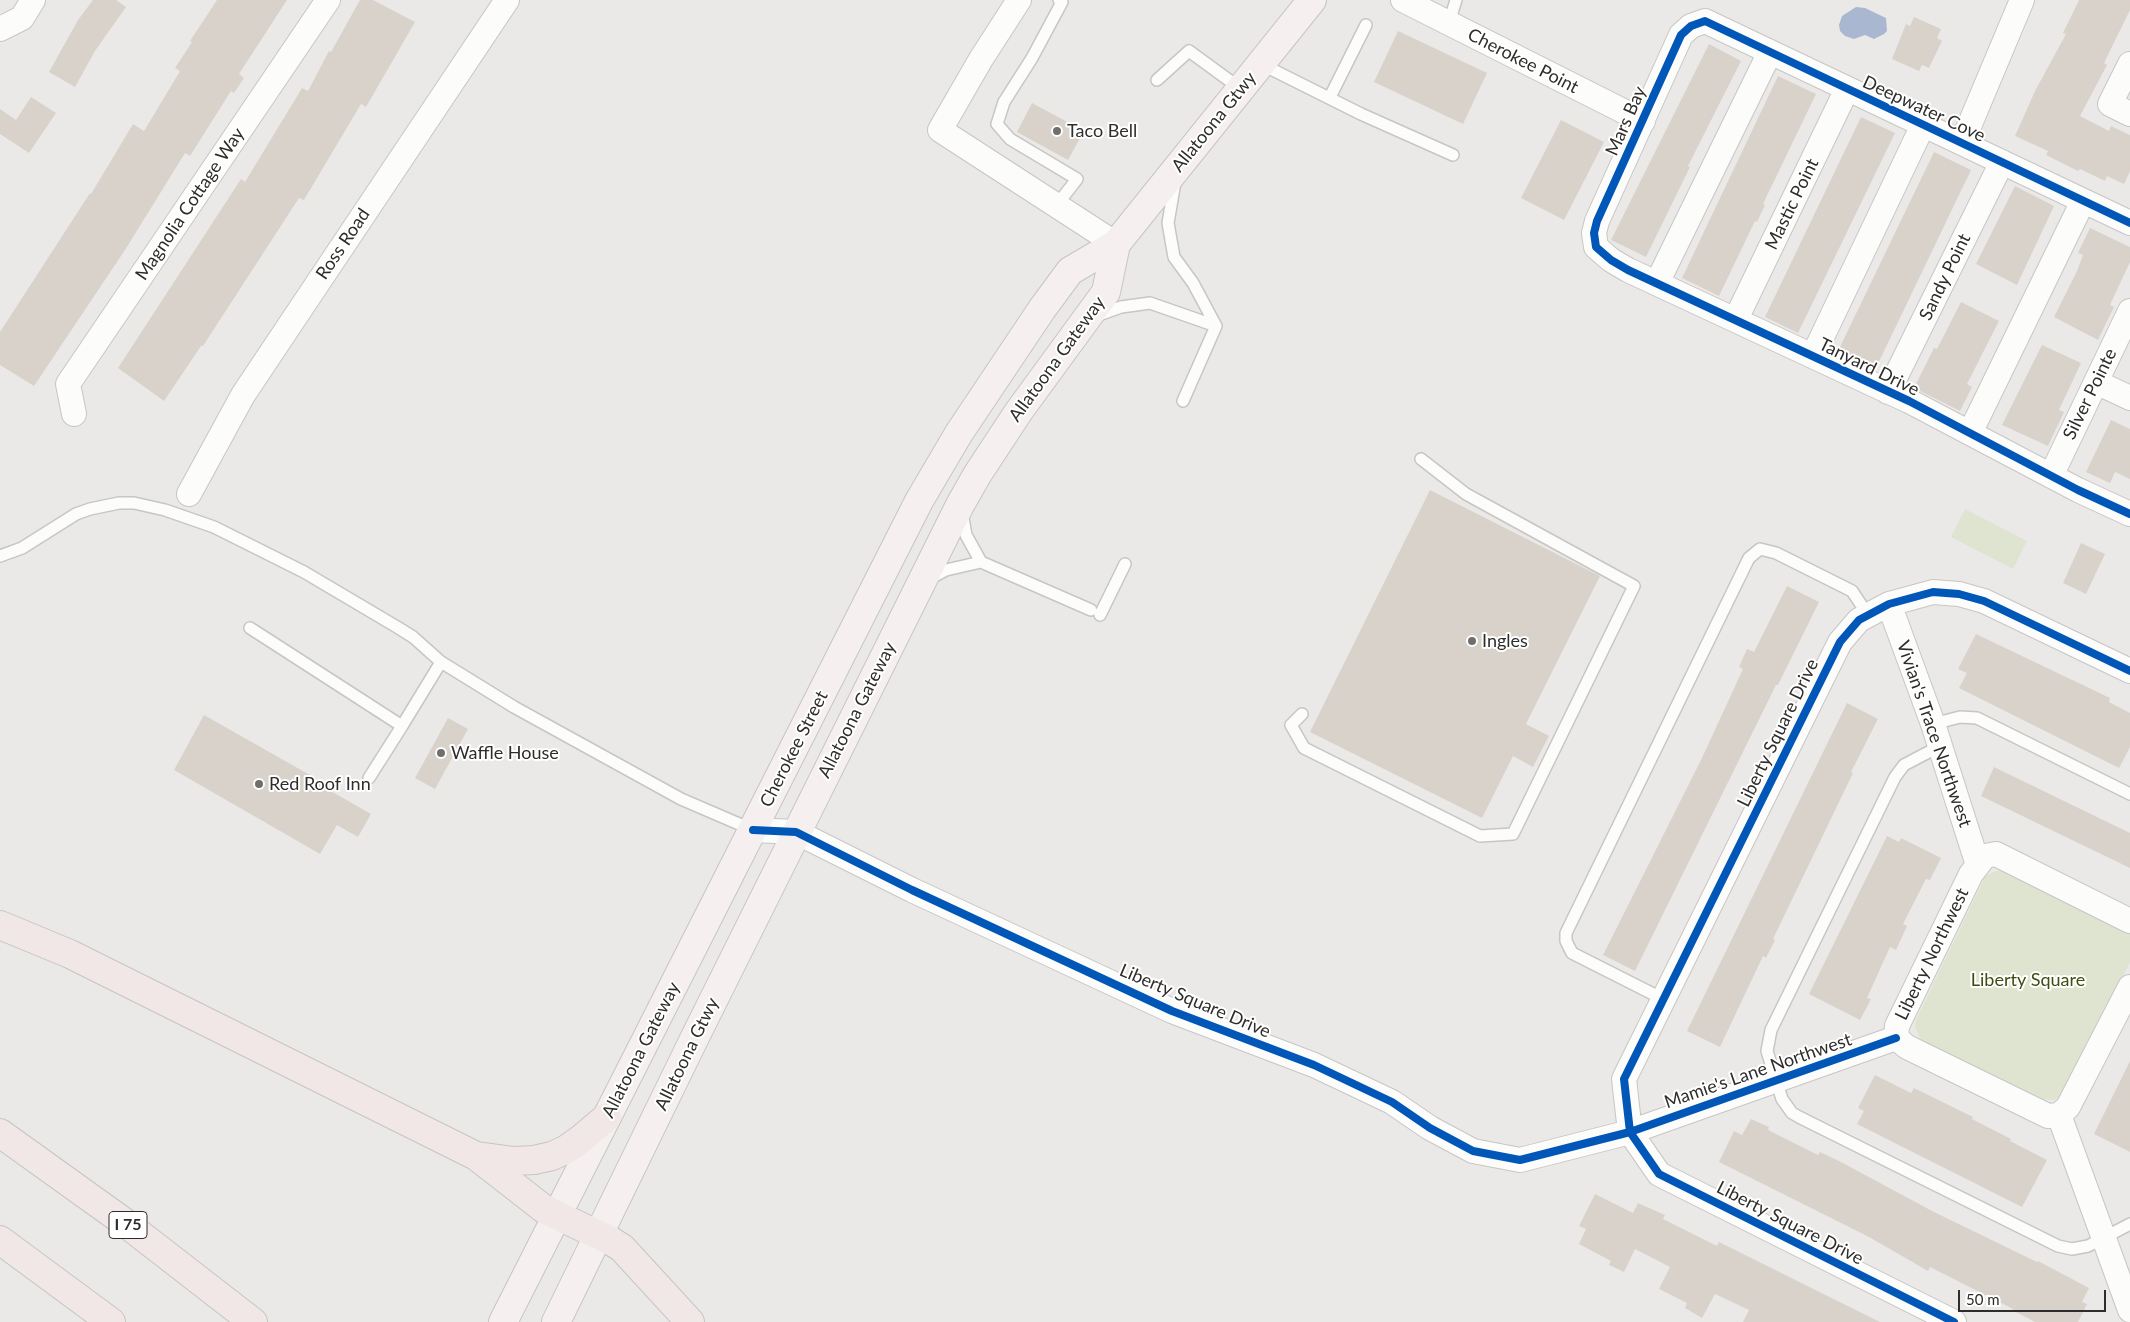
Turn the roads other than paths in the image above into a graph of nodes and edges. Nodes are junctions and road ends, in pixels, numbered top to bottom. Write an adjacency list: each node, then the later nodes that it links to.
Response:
1 (33, 0): 13 (street)
2 (328, 0): 43 (street, Magnolia Cottage Way)
3 (1018, 0): 29 (street)
4 (1059, 0): 29 (lane)
5 (1312, 0): 15 (main road, Allatoona Gtwy)
6 (1403, 0): 11 (street, Cherokee Point)
7 (1456, 0): 11 (lane)
8 (2022, 0): 24 (street)
9 (501, 2): 47 (street, Ross Road)
10 (1705, 21): 14 (street, Deepwater Cove); 22 (street, Mars Bay)
11 (1449, 23): 22 (street, Cherokee Point)
12 (1366, 25): 20 (lane)
13 (0, 28)
14 (1770, 52): 19 (street, Deepwater Cove); 33 (street)
15 (1262, 64): 18 (main road, Allatoona Gtwy); 20 (lane)
16 (2130, 64): 21 (street)
17 (1157, 80): 18 (lane)
18 (1241, 89): 27 (main road, Allatoona Gtwy)
19 (1847, 89): 23 (street, Deepwater Cove); 35 (street, Mastic Point)
20 (1330, 97): 25 (lane)
21 (2130, 114)
22 (1643, 121): 32 (street, Mars Bay)
23 (1923, 125): 24 (street, Deepwater Cove); 38 (street)
24 (1962, 143): 26 (street, Deepwater Cove)
25 (1454, 155)
26 (2002, 162): 28 (street, Deepwater Cove); 40 (street, Sandy Point)
27 (1177, 168): 31 (main road, Allatoona Gtwy); 37 (lane)
28 (2083, 201): 30 (street, Deepwater Cove); 44 (street)
29 (1056, 206): 31 (street)
30 (2130, 223)
31 (1116, 244): 36 (main road, Allatoona Gateway); 64 (main road, Cherokee Street)
32 (1596, 247): 33 (street, Tanyard Drive)
33 (1657, 283): 35 (street, Tanyard Drive)
34 (2130, 311): 39 (street, Silver Pointe)
35 (1736, 319): 38 (street, Tanyard Drive)
36 (1085, 320): 37 (lane); 48 (main road, Allatoona Gateway)
37 (1216, 326): 42 (lane)
38 (1812, 356): 40 (street, Tanyard Drive)
39 (2096, 382): 41 (street); 46 (street, Silver Pointe)
40 (1888, 392): 44 (street, Tanyard Drive)
41 (2130, 398)
42 (1183, 401)
43 (74, 414)
44 (1970, 433): 46 (street, Tanyard Drive)
45 (1421, 459): 59 (lane)
46 (2051, 476): 49 (street, Tanyard Drive)
47 (189, 494)
48 (962, 502): 51 (lane); 53 (main road, Allatoona Gateway)
49 (2130, 514)
50 (0, 556): 57 (lane)
51 (981, 562): 52 (lane); 53 (lane)
52 (1125, 564)
53 (920, 586): 65 (main road, Allatoona Gateway)
54 (1889, 604): 55 (street, Liberty Square Drive); 58 (street, Liberty Square Drive); 61 (street, Vivian's Trace Northwest)
55 (1868, 615): 71 (street, Liberty Square Drive); 71 (lane)
56 (250, 628): 60 (lane)
57 (441, 662): 60 (lane); 64 (lane)
58 (2130, 671)
59 (1302, 714)
60 (402, 726): 62 (lane)
61 (1936, 735): 63 (lane); 66 (street, Vivian's Trace Northwest); 73 (lane)
62 (369, 778)
63 (2130, 794)
64 (753, 830): 65 (street, Liberty Square Drive); 75 (main road, Allatoona Gateway)
65 (796, 832): 67 (main road, Allatoona Gateway); 76 (street, Liberty Square Drive)
66 (1978, 865): 68 (street); 72 (street, Liberty Northwest)
67 (776, 874): 81 (main road, Allatoona Gtwy)
68 (2130, 920)
69 (0, 925): 78 (highway)
70 (2130, 987): 74 (street)
71 (1663, 999): 76 (street, Liberty Square Drive)
72 (1896, 1038): 73 (street, Mamie's Lane Northwest); 74 (street, Liberty Northwest)
73 (1775, 1081): 76 (street, Mamie's Lane Northwest); 82 (lane)
74 (2059, 1115): 82 (street)
75 (607, 1117): 78 (highway); 79 (main road, Allatoona Gateway)
76 (1630, 1132): 90 (street, Liberty Square Drive)
77 (0, 1133): 86 (highway, I 75)
78 (476, 1156): 79 (highway)
79 (557, 1217): 81 (highway); 87 (main road, Allatoona Gateway)
80 (2130, 1224): 82 (lane)
81 (598, 1235): 88 (main road, Allatoona Gtwy); 89 (highway)
82 (2104, 1238): 84 (street)
83 (0, 1240): 85 (highway)
84 (2130, 1310)
85 (110, 1322)
86 (253, 1322)
87 (503, 1322)
88 (556, 1322)
89 (690, 1322)
90 (1954, 1322)

